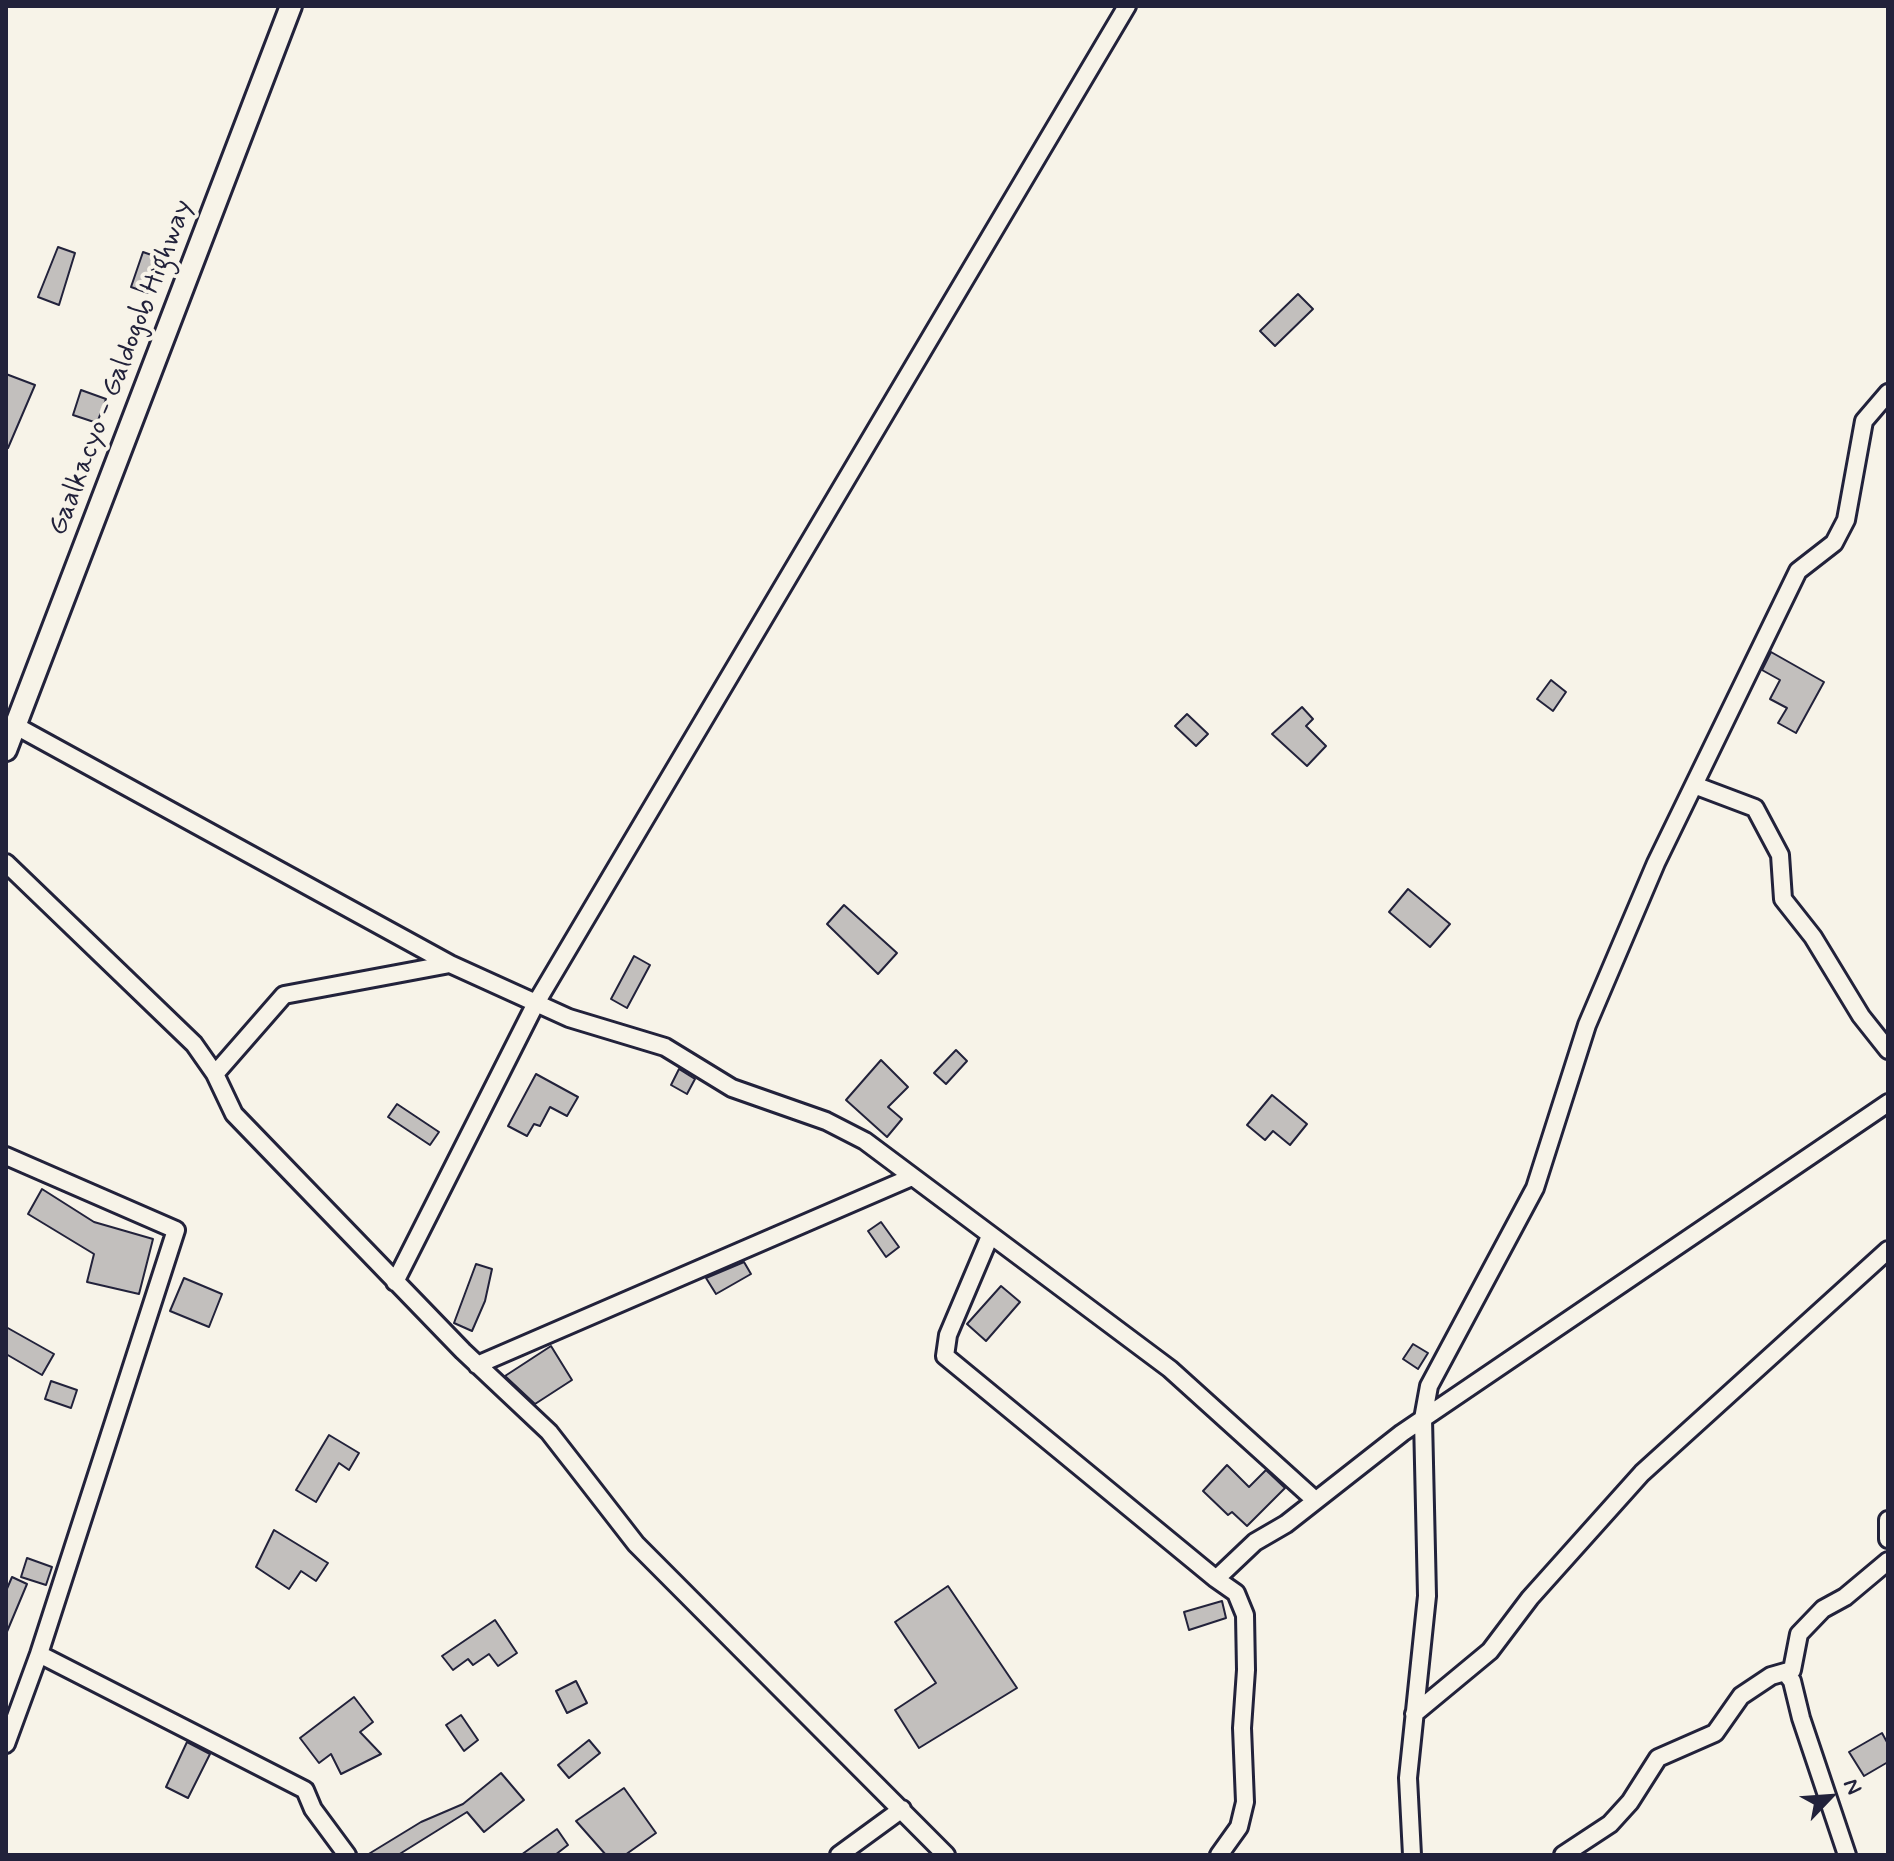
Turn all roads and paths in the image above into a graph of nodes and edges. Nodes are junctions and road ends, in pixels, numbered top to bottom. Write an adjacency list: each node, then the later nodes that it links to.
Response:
1 (291, 6): 4 (street, Gaalkacyo - Galdogob Highway)
2 (1127, 6): 9 (street)
3 (1888, 393): 6 (street)
4 (16, 726): 5 (street, Gaalkacyo - Galdogob Highway); 8 (street)
5 (6, 750)
6 (1694, 785): 10 (street); 19 (street)
7 (6, 863): 11 (street)
8 (450, 964): 9 (street); 11 (street)
9 (536, 1003): 14 (street); 17 (street)
10 (1888, 1050)
11 (215, 1074): 17 (street)
12 (1888, 1103): 19 (street)
13 (6, 1156): 25 (street)
14 (912, 1177): 15 (street); 18 (street)
15 (990, 1236): 20 (street); 24 (street)
16 (1888, 1250): 27 (street)
17 (395, 1282): 18 (street)
18 (477, 1365): 29 (street)
19 (1423, 1419): 20 (street); 27 (street)
20 (1315, 1500): 24 (street)
21 (1888, 1520): 22 (street)
22 (1888, 1539)
23 (1888, 1561): 26 (street)
24 (1216, 1579): 33 (street)
25 (39, 1654): 28 (street); 30 (street)
26 (1785, 1672): 35 (street); 36 (street)
27 (1414, 1714): 34 (street)
28 (6, 1744)
29 (902, 1809): 31 (street); 32 (street)
30 (347, 1855)
31 (839, 1855)
32 (946, 1855)
33 (1219, 1855)
34 (1412, 1855)
35 (1563, 1855)
36 (1847, 1855)

